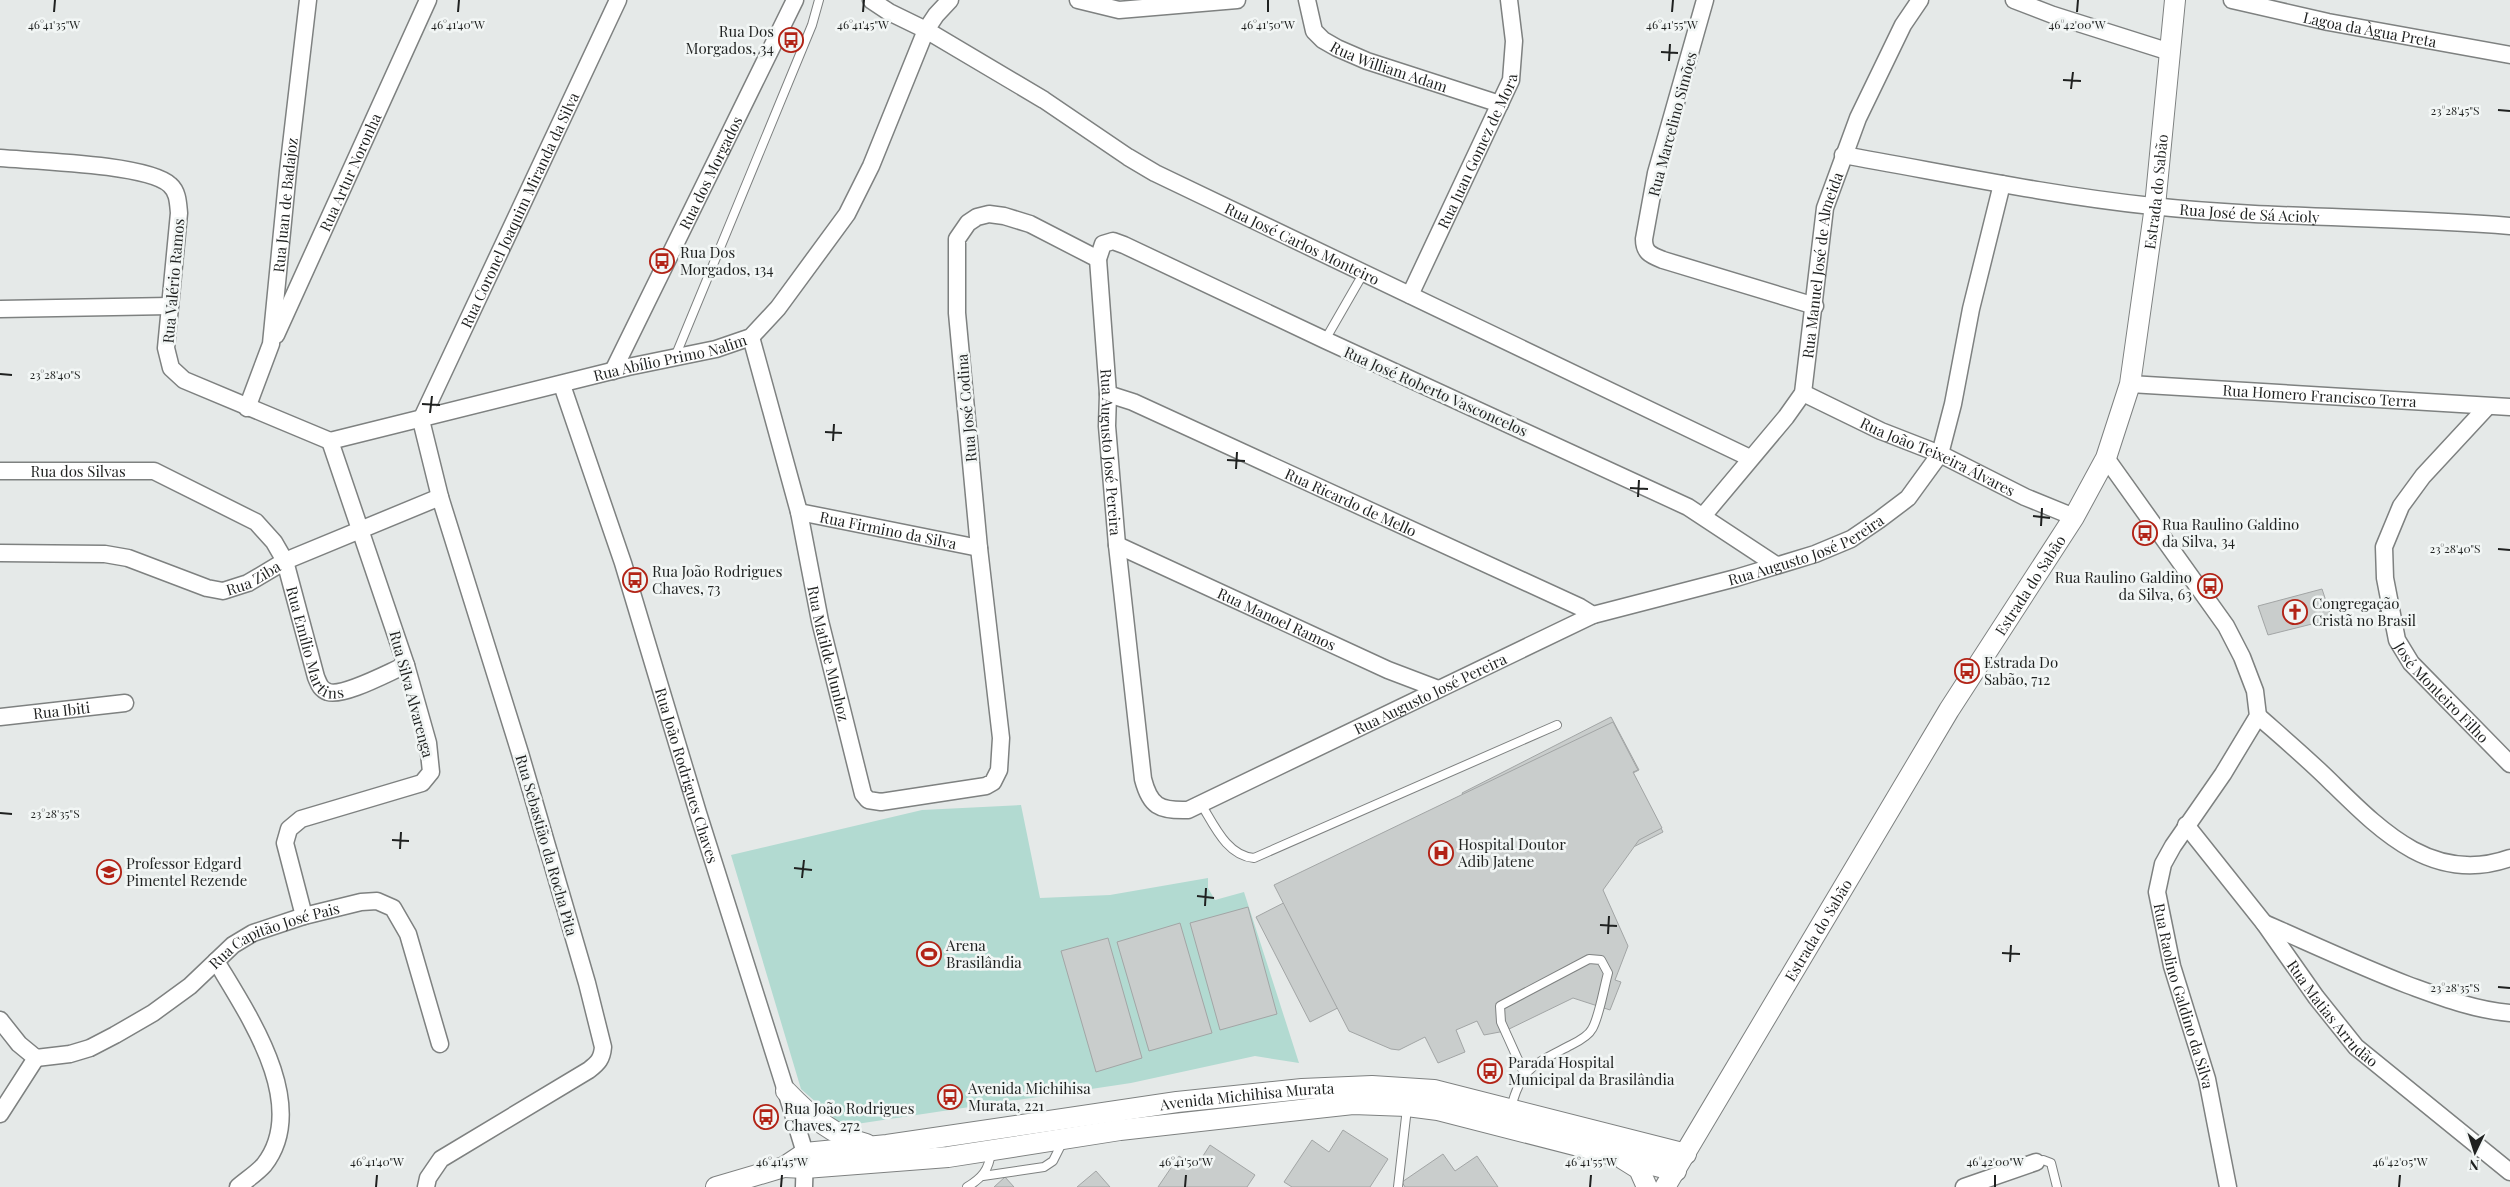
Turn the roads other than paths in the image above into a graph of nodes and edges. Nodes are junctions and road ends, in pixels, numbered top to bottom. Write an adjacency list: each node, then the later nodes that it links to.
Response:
1 (308, 0): 35 (street, Rua Juan de Badajoz)
2 (428, 0): 35 (street, Rua Artur Noronha)
3 (618, 0): 45 (street, Rua Coronel Joaquim Miranda da Silva)
4 (795, 0): 37 (street, Rua dos Morgados)
5 (819, 0): 36 (lane)
6 (872, 0): 18 (street, Rua José Carlos Monteiro)
7 (950, 0): 18 (street, Rua Abílio Primo Nalim)
8 (1078, 0): 17 (street)
9 (1237, 0): 17 (street)
10 (1307, 0): 21 (street, Rua William Adam)
11 (1509, 0): 21 (street, Rua Juan Gomez de Mora)
12 (1705, 0): 31 (street, Rua Marcelino Simões)
13 (1920, 0): 22 (street, Rua Manuel José de Almeida)
14 (2014, 0): 19 (street)
15 (2176, 0): 19 (street, Estrada do Sabão)
16 (2232, 0): 20 (street, Lagoa da Àgua Preta)
17 (1120, 5)
18 (926, 30): 28 (street, Rua José Carlos Monteiro); 33 (street, Rua Abílio Primo Nalim)
19 (2170, 52): 25 (street, Estrada do Sabão)
20 (2510, 55)
21 (1500, 104): 29 (street, Rua Juan Gomez de Mora)
22 (1843, 155): 24 (street, Rua José de Sá Acioly); 31 (street, Rua Manuel José de Almeida)
23 (0, 158): 30 (street, Rua Valério Ramos)
24 (2002, 184): 25 (street, Rua José de Sá Acioly); 47 (street, Rua Augusto José Pereira)
25 (2154, 206): 26 (street, Rua José de Sá Acioly); 38 (street, Estrada do Sabão)
26 (2510, 226)
27 (1098, 259): 34 (street, Rua José Roberto Vasconcelos); 41 (street, Rua Augusto José Pereira); 58 (street, Rua José Codina)
28 (1363, 274): 29 (street, Rua José Carlos Monteiro); 34 (lane)
29 (1410, 295): 48 (street, Rua José Carlos Monteiro)
30 (170, 306): 32 (street); 44 (street, Rua Valério Ramos)
31 (1815, 306): 40 (street, Rua Manuel José de Almeida)
32 (0, 309)
33 (751, 337): 36 (street, Rua Abílio Primo Nalim); 53 (street, Rua Matilde Munhoz)
34 (1325, 340): 54 (street, Rua José Roberto Vasconcelos)
35 (271, 344): 44 (street, Rua Juan de Badajoz)
36 (675, 358): 37 (street, Rua Abílio Primo Nalim)
37 (614, 371): 39 (street, Rua Abílio Primo Nalim)
38 (2130, 384): 42 (street, Rua Homero Francisco Terra); 49 (street, Estrada do Sabão)
39 (562, 385): 45 (street, Rua Abílio Primo Nalim); 82 (street, Rua João Rodrigues Chaves)
40 (1803, 393): 47 (street, Rua João Teixeira Álvares); 48 (street, Rua Manuel José de Almeida)
41 (1108, 394): 57 (street, Rua Augusto José Pereira); 62 (street, Rua Ricardo de Mello)
42 (2487, 406): 43 (street, Rua Homero Francisco Terra); 70 (street, José Monteiro Filho)
43 (2510, 407)
44 (247, 408): 46 (street, Rua Valério Ramos)
45 (421, 420): 46 (street, Rua Abílio Primo Nalim); 52 (street, Rua Sebastião da Rocha Pita)
46 (330, 441): 56 (street, Rua Silva Alvarenga)
47 (1940, 454): 55 (street, Rua João Teixeira Álvares); 61 (street, Rua Augusto José Pereira)
48 (1750, 458): 54 (street, Rua Manuel José de Almeida)
49 (2106, 458): 55 (street, Estrada do Sabão); 66 (street)
50 (0, 471): 51 (street, Rua dos Silvas)
51 (154, 471): 60 (street, Rua Emílio Martins)
52 (440, 497): 56 (street, Rua Ziba); 98 (street, Rua Sebastião da Rocha Pita)
53 (798, 512): 58 (street, Rua Firmino da Silva); 69 (street, Rua Matilde Munhoz)
54 (1703, 516): 61 (street, Rua José Roberto Vasconcelos)
55 (2074, 517): 89 (street, Estrada do Sabão)
56 (362, 531): 60 (street, Rua Ziba); 63 (street, Rua Silva Alvarenga)
57 (1117, 545): 64 (street, Rua Manoel Ramos); 71 (street, Rua Augusto José Pereira)
58 (979, 548): 69 (street, Rua José Codina)
59 (0, 553): 60 (street, Rua Ziba)
60 (285, 561): 63 (street, Rua Emílio Martins)
61 (1776, 565): 62 (street, Rua Augusto José Pereira)
62 (1593, 615): 64 (street, Rua Augusto José Pereira)
63 (406, 665): 74 (street, Rua Silva Alvarenga)
64 (1438, 689): 71 (street, Rua Augusto José Pereira)
65 (125, 703): 67 (street, Rua Ibiti)
66 (2258, 716): 72 (street, Rua Raolino Galdino da Silva); 73 (street)
67 (0, 717)
68 (1557, 725): 71 (lane)
69 (1001, 738)
70 (2510, 764)
71 (1201, 804)
72 (2186, 825): 75 (street, Rua Matias Arrudão); 96 (street, Rua Raolino Galdino da Silva)
73 (2510, 858)
74 (304, 916): 76 (street, Rua Capitão José Pais); 79 (street, Rua Capitão José Pais)
75 (2264, 923): 77 (street); 93 (street, Rua Matias Arrudão)
76 (216, 961): 80 (street, Rua Capitão José Pais); 97 (street)
77 (2510, 1013)
78 (0, 1020): 80 (street)
79 (440, 1044)
80 (36, 1058): 85 (street)
81 (1524, 1073): 81 (lane); 84 (lane)
82 (786, 1091): 87 (street); 92 (street, Rua João Rodrigues Chaves)
83 (1407, 1106): 86 (street, Avenida Michihisa Murata); 90 (street, Avenida Michihisa Murata); 101 (lane)
84 (1510, 1109): 87 (street, Avenida Michihisa Murata); 89 (street, Avenida Michihisa Murata)
85 (0, 1114)
86 (1064, 1139): 88 (street, Avenida Michihisa Murata); 94 (lane)
87 (875, 1146): 92 (street, Avenida Michihisa Murata)
88 (992, 1150): 92 (street, Avenida Michihisa Murata); 94 (lane)
89 (1686, 1154): 95 (street, Estrada do Sabão)
90 (1620, 1156): 95 (street, Avenida Michihisa Murata); 102 (street)
91 (2036, 1162): 103 (street); 104 (lane)
92 (805, 1169): 99 (street)
93 (2510, 1172)
94 (983, 1176): 100 (lane)
95 (1670, 1179)
96 (2230, 1185)
97 (238, 1187)
98 (426, 1187)
99 (716, 1187)
100 (967, 1187)
101 (1398, 1187)
102 (1647, 1187)
103 (1964, 1187)
104 (2057, 1187)

